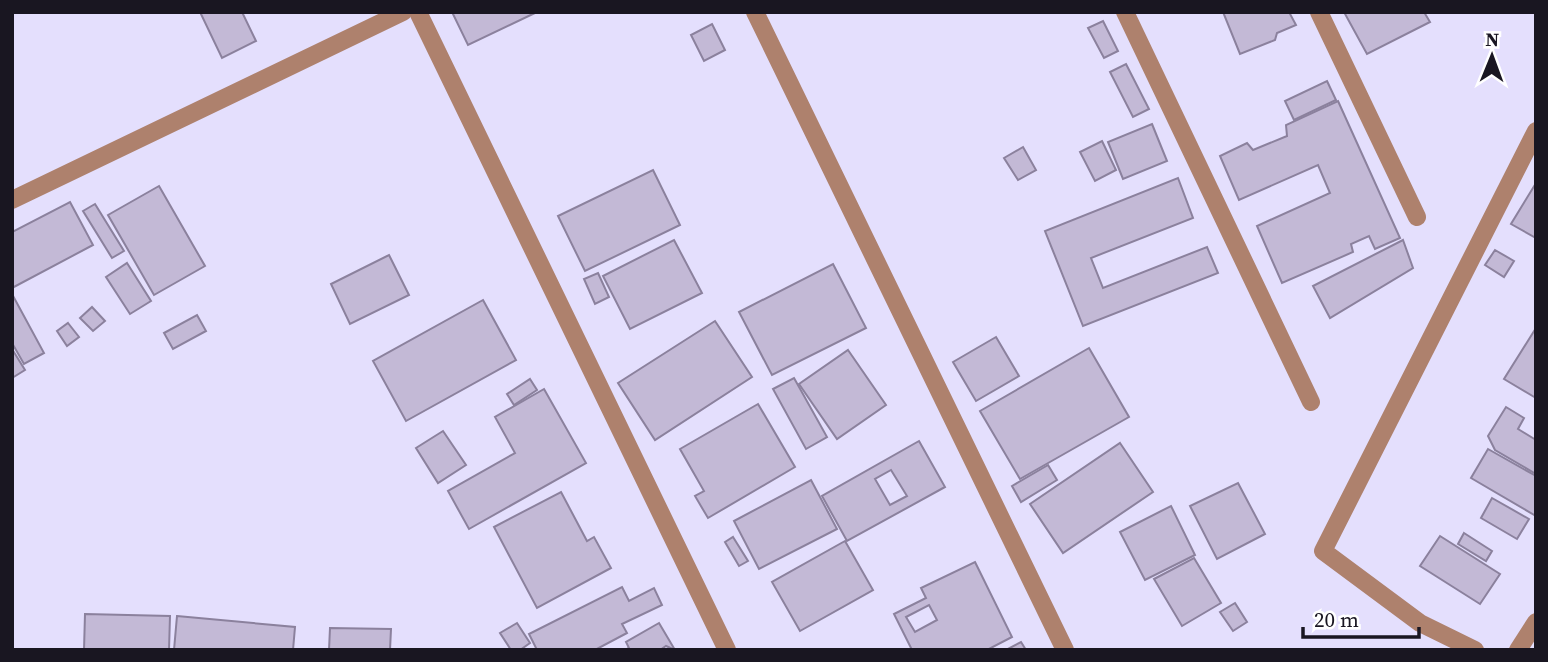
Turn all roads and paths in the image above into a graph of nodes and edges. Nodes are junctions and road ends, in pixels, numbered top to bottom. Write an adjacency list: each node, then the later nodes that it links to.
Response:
1 (403, 12): 7 (street)
2 (418, 12): 11 (street)
3 (755, 12): 12 (street)
4 (1125, 12): 9 (street)
5 (1319, 12): 8 (street)
6 (1536, 131): 13 (street)
7 (12, 200)
8 (1417, 217)
9 (1311, 402)
10 (1536, 622): 14 (street)
11 (727, 650)
12 (1065, 650)
13 (1475, 650)
14 (1518, 650)

